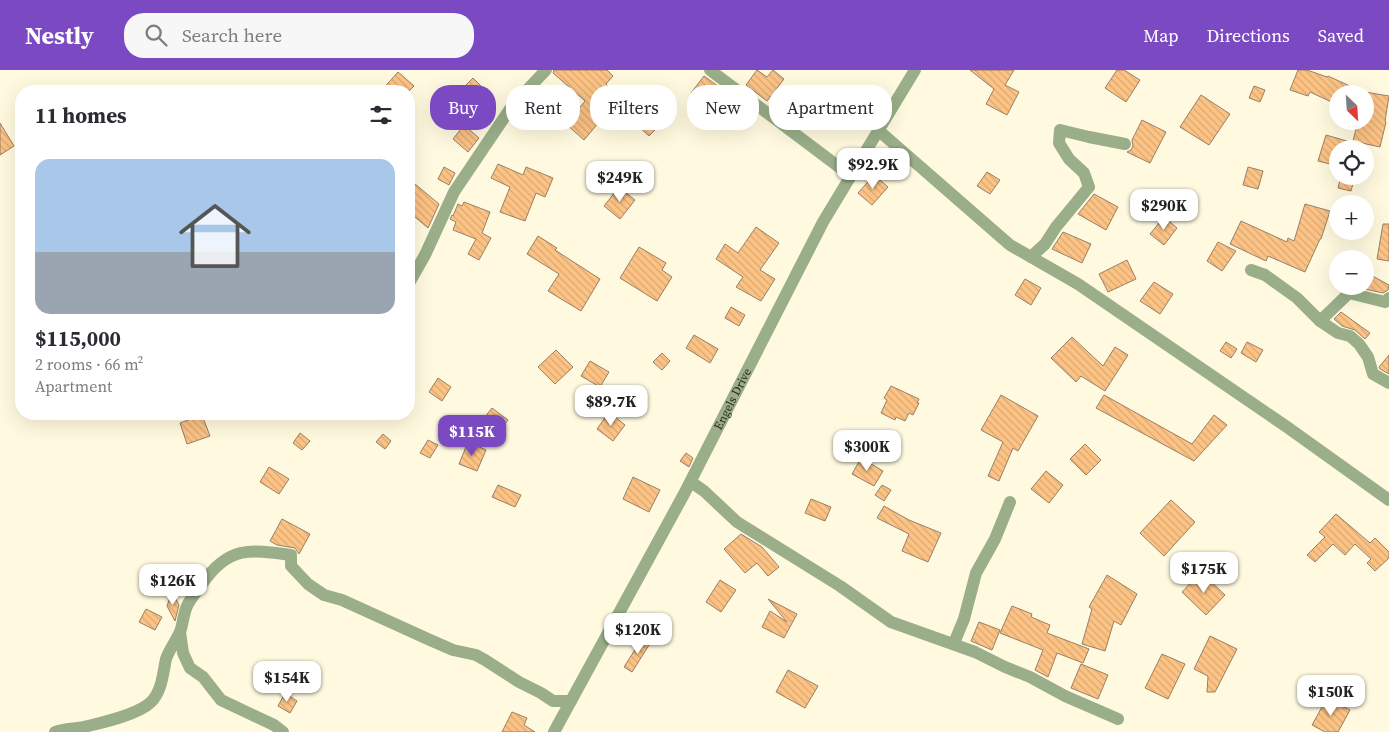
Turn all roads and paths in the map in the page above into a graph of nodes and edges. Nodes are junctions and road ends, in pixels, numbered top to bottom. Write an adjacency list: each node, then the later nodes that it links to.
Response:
1 (546, 70): 4 (street)
2 (710, 70): 9 (street)
3 (915, 70): 5 (street, Engels Drive)
4 (532, 85)
5 (892, 107)
6 (506, 115): 12 (street)
7 (878, 130): 9 (street, Engels Drive); 10 (street)
8 (1125, 144): 10 (street)
9 (851, 176): 16 (street, Engels Drive)
10 (1031, 257): 17 (street)
11 (1251, 270): 14 (street)
12 (415, 273)
13 (1389, 298): 14 (street)
14 (1320, 321): 15 (street)
15 (1389, 384)
16 (690, 482): 20 (street); 21 (street, Engels Drive)
17 (1389, 500)
18 (1010, 502): 20 (street)
19 (180, 632): 21 (street); 23 (street); 24 (street)
20 (954, 643): 22 (street)
21 (571, 701): 25 (street, Engels Drive)
22 (1118, 719)
23 (55, 732)
24 (283, 732)
25 (554, 732)

